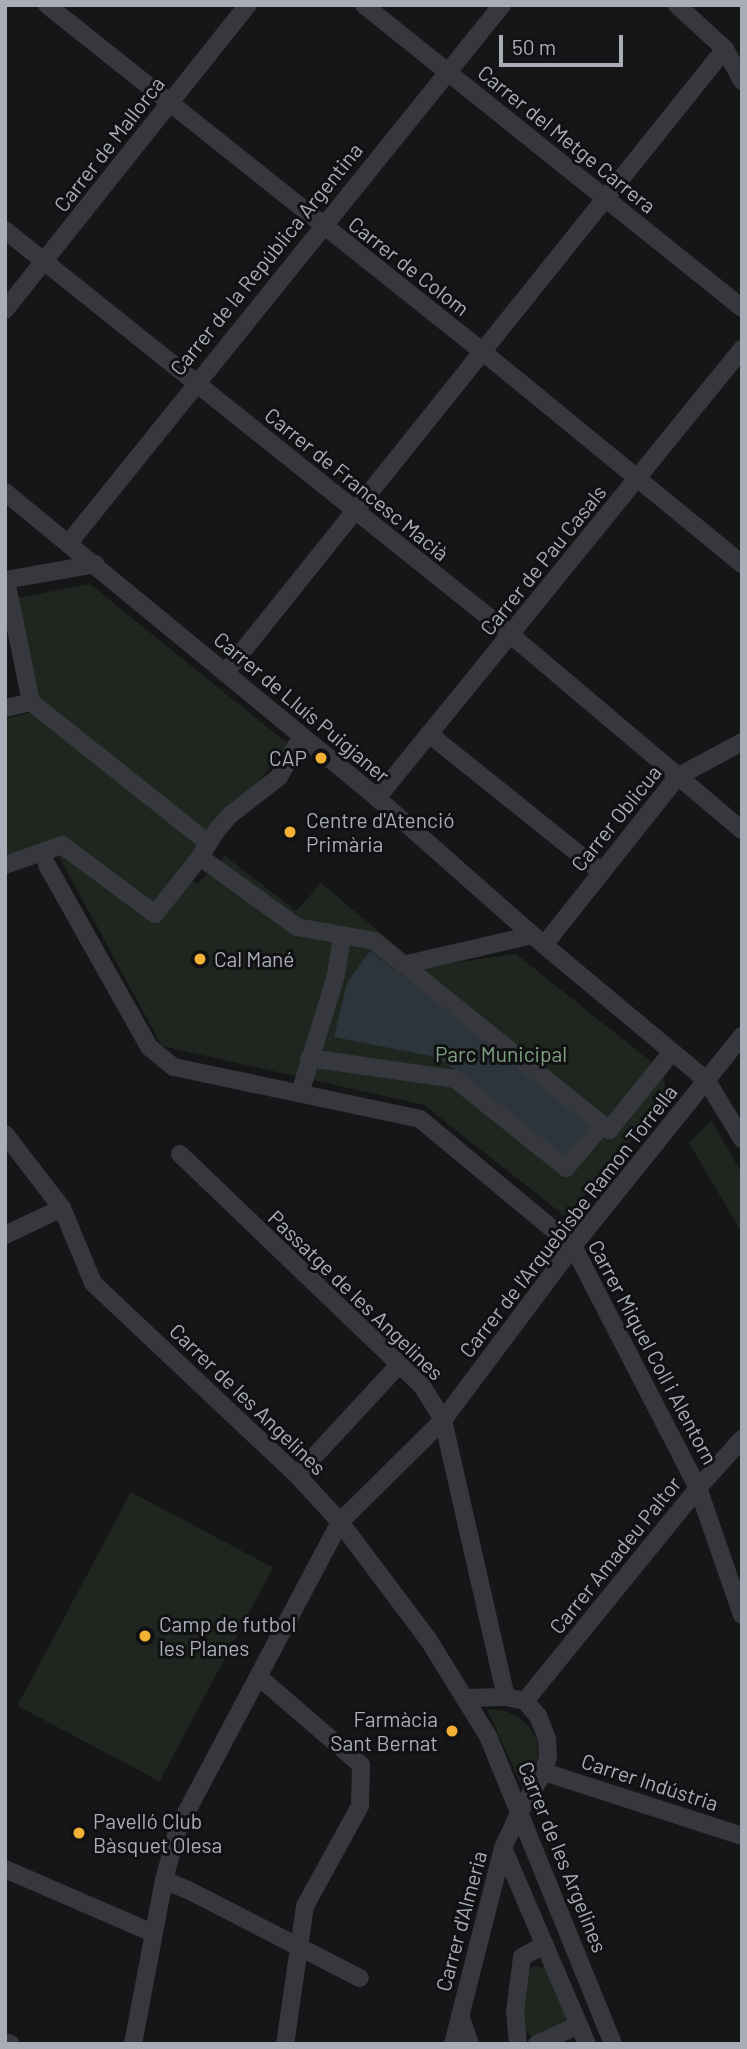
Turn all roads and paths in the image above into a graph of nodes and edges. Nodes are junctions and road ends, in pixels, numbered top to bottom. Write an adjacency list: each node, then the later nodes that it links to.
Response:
1 (47, 5): 9 (street, Carrer de Colom)
2 (248, 5): 9 (street, Carrer de Mallorca)
3 (364, 5): 7 (street, Carrer del Metge Carrera)
4 (502, 5): 7 (street, Carrer de la República Argentina)
5 (677, 5): 6 (street)
6 (725, 49): 8 (street); 10 (street)
7 (447, 73): 10 (street, Carrer del Metge Carrera); 11 (street, Carrer de la República Argentina)
8 (742, 81)
9 (170, 104): 11 (street, Carrer de Colom); 13 (street, Carrer de Mallorca)
10 (605, 199): 14 (street, Carrer del Metge Carrera); 17 (street)
11 (321, 226): 17 (street, Carrer de Colom); 18 (street, Carrer de la República Argentina)
12 (5, 230): 13 (street, Carrer de Francesc Macià)
13 (45, 262): 15 (street, Carrer de Mallorca); 18 (street, Carrer de Francesc Macià)
14 (742, 308)
15 (5, 310)
16 (742, 349): 19 (street, Carrer de Pau Casals)
17 (483, 352): 19 (street, Carrer de Colom); 21 (street)
18 (195, 383): 21 (street, Carrer de Francesc Macià); 22 (street, Carrer de la República Argentina)
19 (638, 480): 24 (street, Carrer de Colom); 26 (street, Carrer de Pau Casals)
20 (5, 492): 22 (street, Carrer de Lluís Puigjaner)
21 (354, 512): 26 (street, Carrer de Francesc Macià); 27 (street)
22 (68, 544): 23 (street, Carrer de Lluís Puigjaner)
23 (96, 564): 25 (street); 27 (street, Carrer de Lluís Puigjaner)
24 (742, 564)
25 (6, 580): 28 (street)
26 (511, 635): 30 (street, Carrer de Pau Casals); 33 (street, Carrer de Francesc Macià)
27 (225, 673): 31 (street, Carrer de Lluís Puigjaner)
28 (31, 702): 29 (street); 36 (street)
29 (5, 708)
30 (429, 734): 34 (street, Carrer de Pau Casals); 39 (street)
31 (301, 737): 34 (street, Carrer de Lluís Puigjaner); 36 (street)
32 (742, 742): 33 (street, Carrer Oblicua)
33 (677, 777): 35 (street, Carrer de Francesc Macià); 39 (street, Carrer Oblicua)
34 (377, 798): 41 (street, Carrer de Lluís Puigjaner)
35 (742, 831)
36 (204, 850): 37 (street); 40 (street)
37 (5, 865)
38 (47, 865): 47 (street, Carrer Miquel Coll i Alentorn)
39 (601, 872): 41 (street, Carrer Oblicua)
40 (342, 936): 42 (street); 45 (street)
41 (538, 940): 42 (street); 44 (street, Carrer de Lluís Puigjaner)
42 (403, 965): 48 (street)
43 (742, 1036): 46 (street, Carrer de l'Arquebisbe Ramon Torrella)
44 (672, 1052): 46 (street, Carrer de Lluís Puigjaner); 48 (street)
45 (309, 1058): 47 (street); 48 (street)
46 (707, 1081): 50 (street, Carrer de Lluís Puigjaner); 54 (street, Carrer de l'Arquebisbe Ramon Torrella)
47 (300, 1093): 54 (street, Carrer Miquel Coll i Alentorn)
48 (602, 1125)
49 (5, 1134): 52 (street, Carrer de les Angelines)
50 (742, 1139)
51 (180, 1154): 55 (street, Passatge de les Angelines)
52 (62, 1208): 53 (street); 58 (street, Carrer de les Angelines)
53 (5, 1236)
54 (573, 1246): 56 (street, Carrer de l'Arquebisbe Ramon Torrella); 59 (street, Carrer Miquel Coll i Alentorn)
55 (399, 1365): 56 (street, Passatge de les Angelines); 58 (street)
56 (443, 1420): 60 (street, Carrer de l'Arquebisbe Ramon Torrella); 63 (street, Passatge de les Angelines)
57 (742, 1439): 59 (street, Carrer Amadeu Paltor)
58 (297, 1475): 60 (street, Carrer de les Angelines)
59 (698, 1488): 61 (street, Carrer Miquel Coll i Alentorn); 65 (street, Carrer Amadeu Paltor)
60 (340, 1521): 62 (street, Carrer de l'Arquebisbe Ramon Torrella); 64 (street, Carrer de les Angelines)
61 (742, 1615)
62 (260, 1678): 71 (street, Carrer de l'Arquebisbe Ramon Torrella); 73 (street)
63 (506, 1697): 64 (street); 65 (street)
64 (465, 1698): 67 (street, Carrer de les Argelines)
65 (525, 1701): 66 (street)
66 (544, 1772): 67 (street, Carrer d'Almeria); 68 (street, Carrer Indústria)
67 (520, 1811): 69 (street, Carrer d'Almeria); 79 (street, Carrer de les Argelines)
68 (742, 1836)
69 (503, 1848): 74 (street); 76 (street, Carrer d'Almeria)
70 (5, 1869): 72 (street)
71 (164, 1880): 72 (street, Carrer de l'Arquebisbe Ramon Torrella); 73 (street)
72 (153, 1933): 81 (street, Carrer de l'Arquebisbe Ramon Torrella)
73 (297, 1945): 75 (street); 82 (street)
74 (545, 1945): 77 (street); 85 (street)
75 (360, 1978)
76 (460, 2015): 83 (street, Carrer d'Almeria); 84 (street)
77 (579, 2025): 86 (street); 87 (street)
78 (5, 2042): 80 (street)
79 (613, 2042)
80 (11, 2044)
81 (133, 2044)
82 (285, 2044)
83 (453, 2044)
84 (470, 2044)
85 (519, 2044)
86 (537, 2044)
87 (587, 2044)

